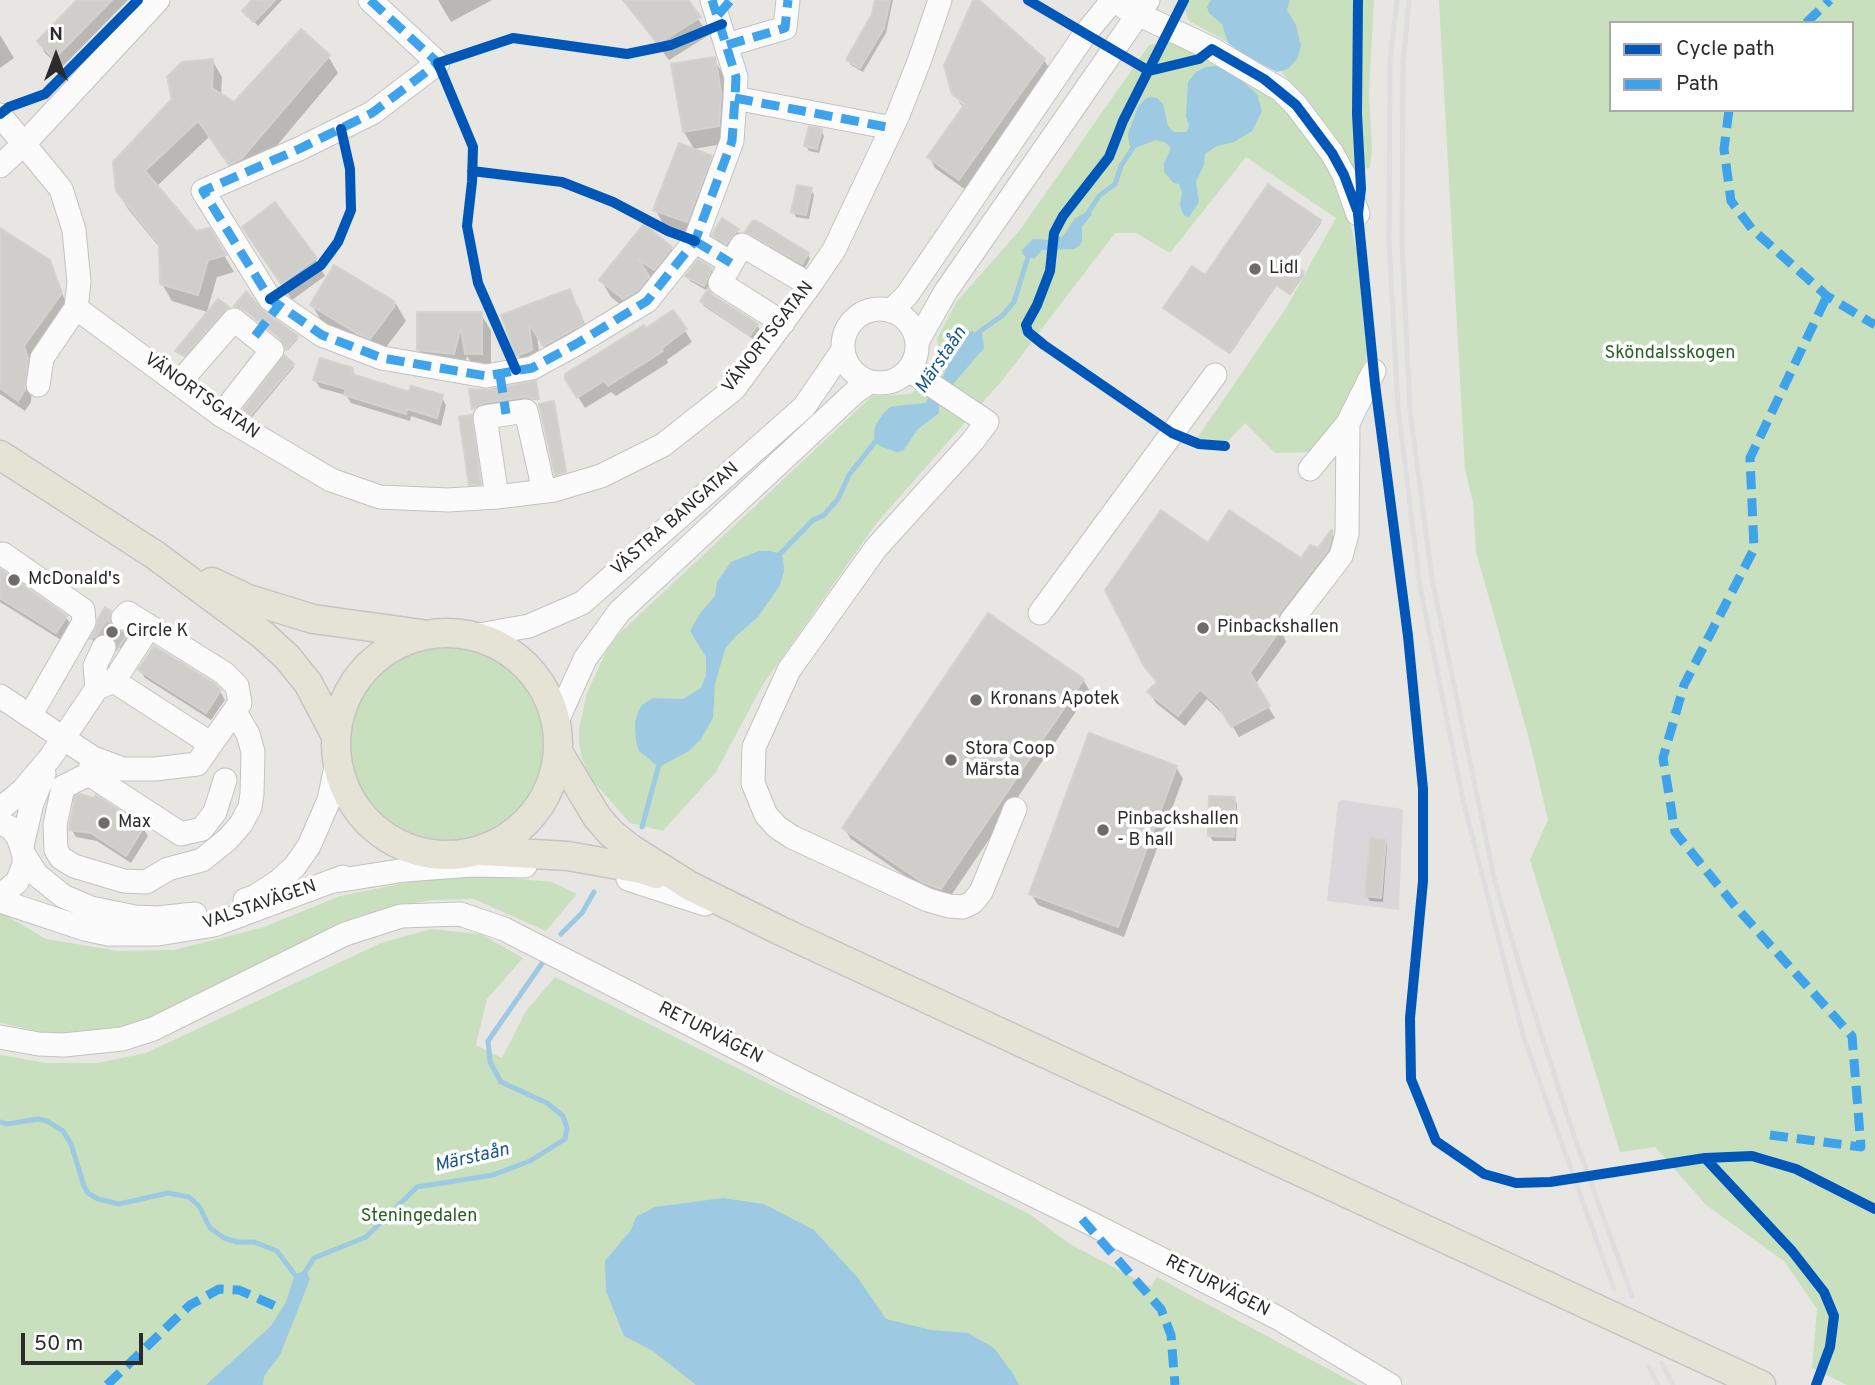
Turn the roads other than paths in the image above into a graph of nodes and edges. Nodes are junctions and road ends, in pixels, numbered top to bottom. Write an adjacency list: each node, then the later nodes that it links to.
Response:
1 (158, 0): 12 (street)
2 (370, 0): 18 (street)
3 (788, 0): 8 (street)
4 (940, 0): 11 (street, VÄNORTSGATAN)
5 (1110, 1): 7 (street); 20 (street)
6 (720, 5): 8 (street)
7 (1144, 7): 14 (street); 23 (street)
8 (727, 45): 9 (street)
9 (735, 98): 11 (street); 15 (street)
10 (0, 115): 12 (street)
11 (895, 122): 17 (street, VÄNORTSGATAN)
12 (24, 144): 13 (street); 19 (street)
13 (0, 166)
14 (1359, 214)
15 (695, 241): 16 (street); 26 (street)
16 (731, 263): 17 (street); 21 (street)
17 (810, 285): 21 (street, VÄNORTSGATAN)
18 (279, 305): 22 (street); 26 (street)
19 (76, 308): 30 (street, VÄNORTSGATAN); 31 (street)
20 (891, 311): 23 (street); 24 (street, VÄSTRA BANGATAN)
21 (783, 323): 37 (street, VÄNORTSGATAN)
22 (254, 336): 30 (street); 33 (street)
23 (917, 342): 28 (street)
24 (843, 350): 29 (street); 46 (street, VÄSTRA BANGATAN)
25 (1374, 371): 34 (street)
26 (500, 374): 32 (street)
27 (1215, 374): 41 (street)
28 (919, 375): 29 (street, VÄSTRA BANGATAN); 63 (street)
29 (870, 382): 52 (street, VÄSTRA BANGATAN)
30 (179, 383): 33 (street, VÄNORTSGATAN)
31 (38, 385)
32 (506, 414): 37 (street); 38 (street)
33 (221, 415): 38 (street, VÄNORTSGATAN)
34 (1348, 423): 36 (street); 43 (street)
35 (0, 455): 40 (main road)
36 (1310, 469)
37 (544, 492): 38 (street, VÄNORTSGATAN)
38 (497, 497)
39 (0, 555): 51 (street)
40 (155, 555): 45 (main road); 55 (main road)
41 (1040, 613)
42 (123, 618): 44 (street)
43 (1291, 621)
44 (149, 626): 48 (street); 50 (street)
45 (425, 635): 46 (main road); 55 (main road)
46 (473, 636): 52 (main road)
47 (104, 648): 48 (street)
48 (106, 684): 53 (street); 54 (street)
49 (0, 696): 51 (street)
50 (235, 712): 54 (street); 61 (street)
51 (30, 716): 53 (street)
52 (556, 723): 56 (main road)
53 (63, 737): 57 (street); 59 (street)
54 (211, 744): 58 (street)
55 (336, 749): 65 (street, VALSTAVÄGEN); 67 (main road)
56 (558, 752): 66 (main road); 69 (main road)
57 (50, 758): 62 (street); 65 (street)
58 (197, 764): 59 (street); 60 (street)
59 (91, 766): 60 (street); 61 (street)
60 (225, 780): 61 (street)
61 (252, 794)
62 (0, 809)
63 (1015, 809)
64 (0, 822): 65 (street, VALSTAVÄGEN)
65 (23, 850): 70 (street)
66 (479, 851): 67 (main road); 69 (main road)
67 (437, 855): 68 (street, VALSTAVÄGEN)
68 (329, 882): 70 (street, VALSTAVÄGEN); 71 (street)
69 (691, 886): 71 (main road)
70 (0, 898)
71 (781, 931): 74 (main road)
72 (0, 1037): 73 (street, RETURVÄGEN)
73 (1390, 1385)
74 (1760, 1385)

